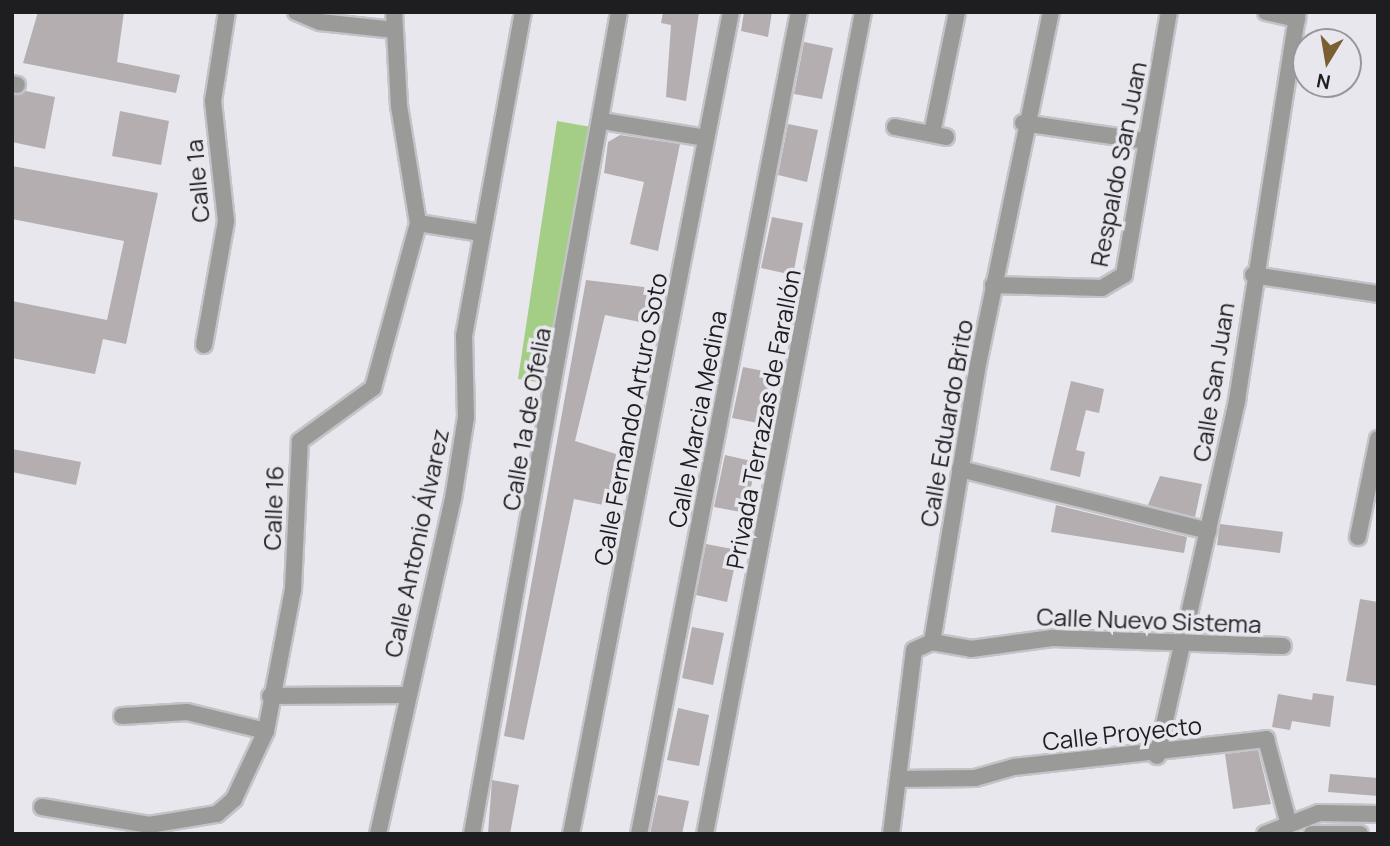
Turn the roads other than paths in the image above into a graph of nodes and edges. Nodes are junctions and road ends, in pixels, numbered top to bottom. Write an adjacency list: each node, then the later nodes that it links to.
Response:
1 (227, 12): 25 (street, Calle 1a)
2 (296, 12): 14 (street)
3 (394, 12): 14 (street, Calle 16)
4 (523, 12): 21 (street, Calle Antonio Álvarez)
5 (619, 12): 15 (street, Calle 1a de Ofelia)
6 (731, 12): 18 (street, Calle Fernando Arturo Soto)
7 (799, 12): 45 (street, Calle Marcia Medina)
8 (863, 12): 46 (street, Privada Terrazas de Farallón)
9 (957, 12): 17 (street)
10 (1051, 12): 16 (street, Calle Eduardo Brito)
11 (1169, 12): 19 (street, Respaldo San Juan)
12 (1266, 12): 13 (street)
13 (1298, 15): 22 (street, Calle San Juan)
14 (395, 30): 20 (street, Calle 16)
15 (602, 121): 18 (street); 43 (street, Calle 1a de Ofelia)
16 (1023, 123): 19 (street); 23 (street, Calle Eduardo Brito)
17 (895, 127)
18 (706, 138): 44 (street, Calle Fernando Arturo Soto)
19 (1147, 141): 23 (street, Respaldo San Juan)
20 (418, 223): 21 (street); 34 (street, Calle 16)
21 (481, 233): 33 (street, Calle Antonio Álvarez)
22 (1253, 275): 24 (street); 29 (street, Calle San Juan)
23 (993, 285): 27 (street, Calle Eduardo Brito)
24 (1378, 294)
25 (204, 345)
26 (1378, 439): 28 (street)
27 (960, 469): 29 (street); 30 (street, Calle Eduardo Brito)
28 (1366, 529)
29 (1208, 531): 31 (street, Calle San Juan)
30 (932, 642): 31 (street, Calle Nuevo Sistema); 38 (street)
31 (1180, 644): 32 (street, Calle Nuevo Sistema); 37 (street, Calle San Juan)
32 (1283, 646)
33 (405, 695): 34 (street); 42 (street, Calle Antonio Álvarez)
34 (270, 696): 36 (street, Calle 16)
35 (122, 716): 36 (street)
36 (266, 731): 39 (street, Calle 16)
37 (1157, 756): 38 (street, Calle Proyecto); 41 (street, Calle Proyecto)
38 (899, 779): 47 (street)
39 (42, 807)
40 (1378, 814): 41 (street)
41 (1288, 821): 48 (street)
42 (378, 834)
43 (472, 834)
44 (571, 834)
45 (639, 834)
46 (705, 834)
47 (891, 834)
48 (1265, 834)
49 (1312, 834): 50 (street)
50 (1360, 834)

